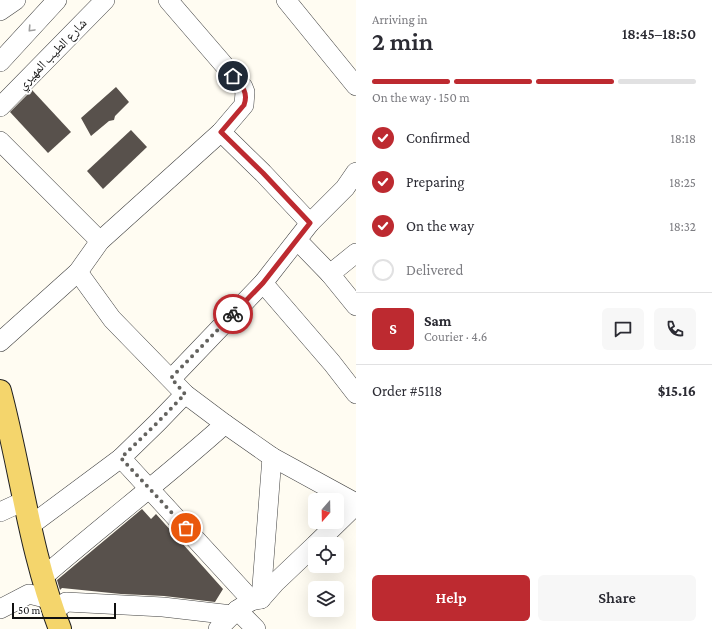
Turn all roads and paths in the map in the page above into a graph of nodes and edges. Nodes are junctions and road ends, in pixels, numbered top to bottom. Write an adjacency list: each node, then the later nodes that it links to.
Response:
1 (16, 0): 6 (street)
2 (57, 0): 7 (street, one-way to 7)
3 (105, 0): 9 (street, شارع الطيب المهيري)
4 (168, 0): 10 (street)
5 (286, 0): 8 (street)
6 (0, 11)
7 (0, 62)
8 (356, 86)
9 (0, 107)
10 (221, 132): 13 (street); 15 (street)
11 (0, 141): 15 (street)
12 (356, 172): 13 (street)
13 (310, 223): 14 (street)
14 (296, 240): 18 (street); 19 (street)
15 (100, 241): 17 (street)
16 (356, 253): 18 (street)
17 (78, 272): 21 (street); 22 (street)
18 (330, 274): 20 (street)
19 (263, 283): 22 (street); 25 (street)
20 (356, 306)
21 (0, 342)
22 (171, 378): 24 (street)
23 (0, 391): 30 (main road)
24 (185, 394): 26 (street); 28 (street)
25 (356, 394)
26 (225, 424): 27 (street); 29 (street)
27 (272, 457): 31 (street); 37 (street)
28 (121, 458): 29 (street); 33 (street)
29 (150, 488): 36 (street); 37 (street)
30 (24, 501): 32 (street); 33 (main road)
31 (356, 504): 34 (street)
32 (0, 512)
33 (31, 525): 36 (main road)
34 (322, 537)
35 (308, 551): 37 (street)
36 (43, 577): 39 (main road)
37 (245, 606): 39 (street); 40 (street); 41 (street)
38 (0, 609): 39 (street)
39 (54, 613)
40 (218, 629)
41 (256, 629)

